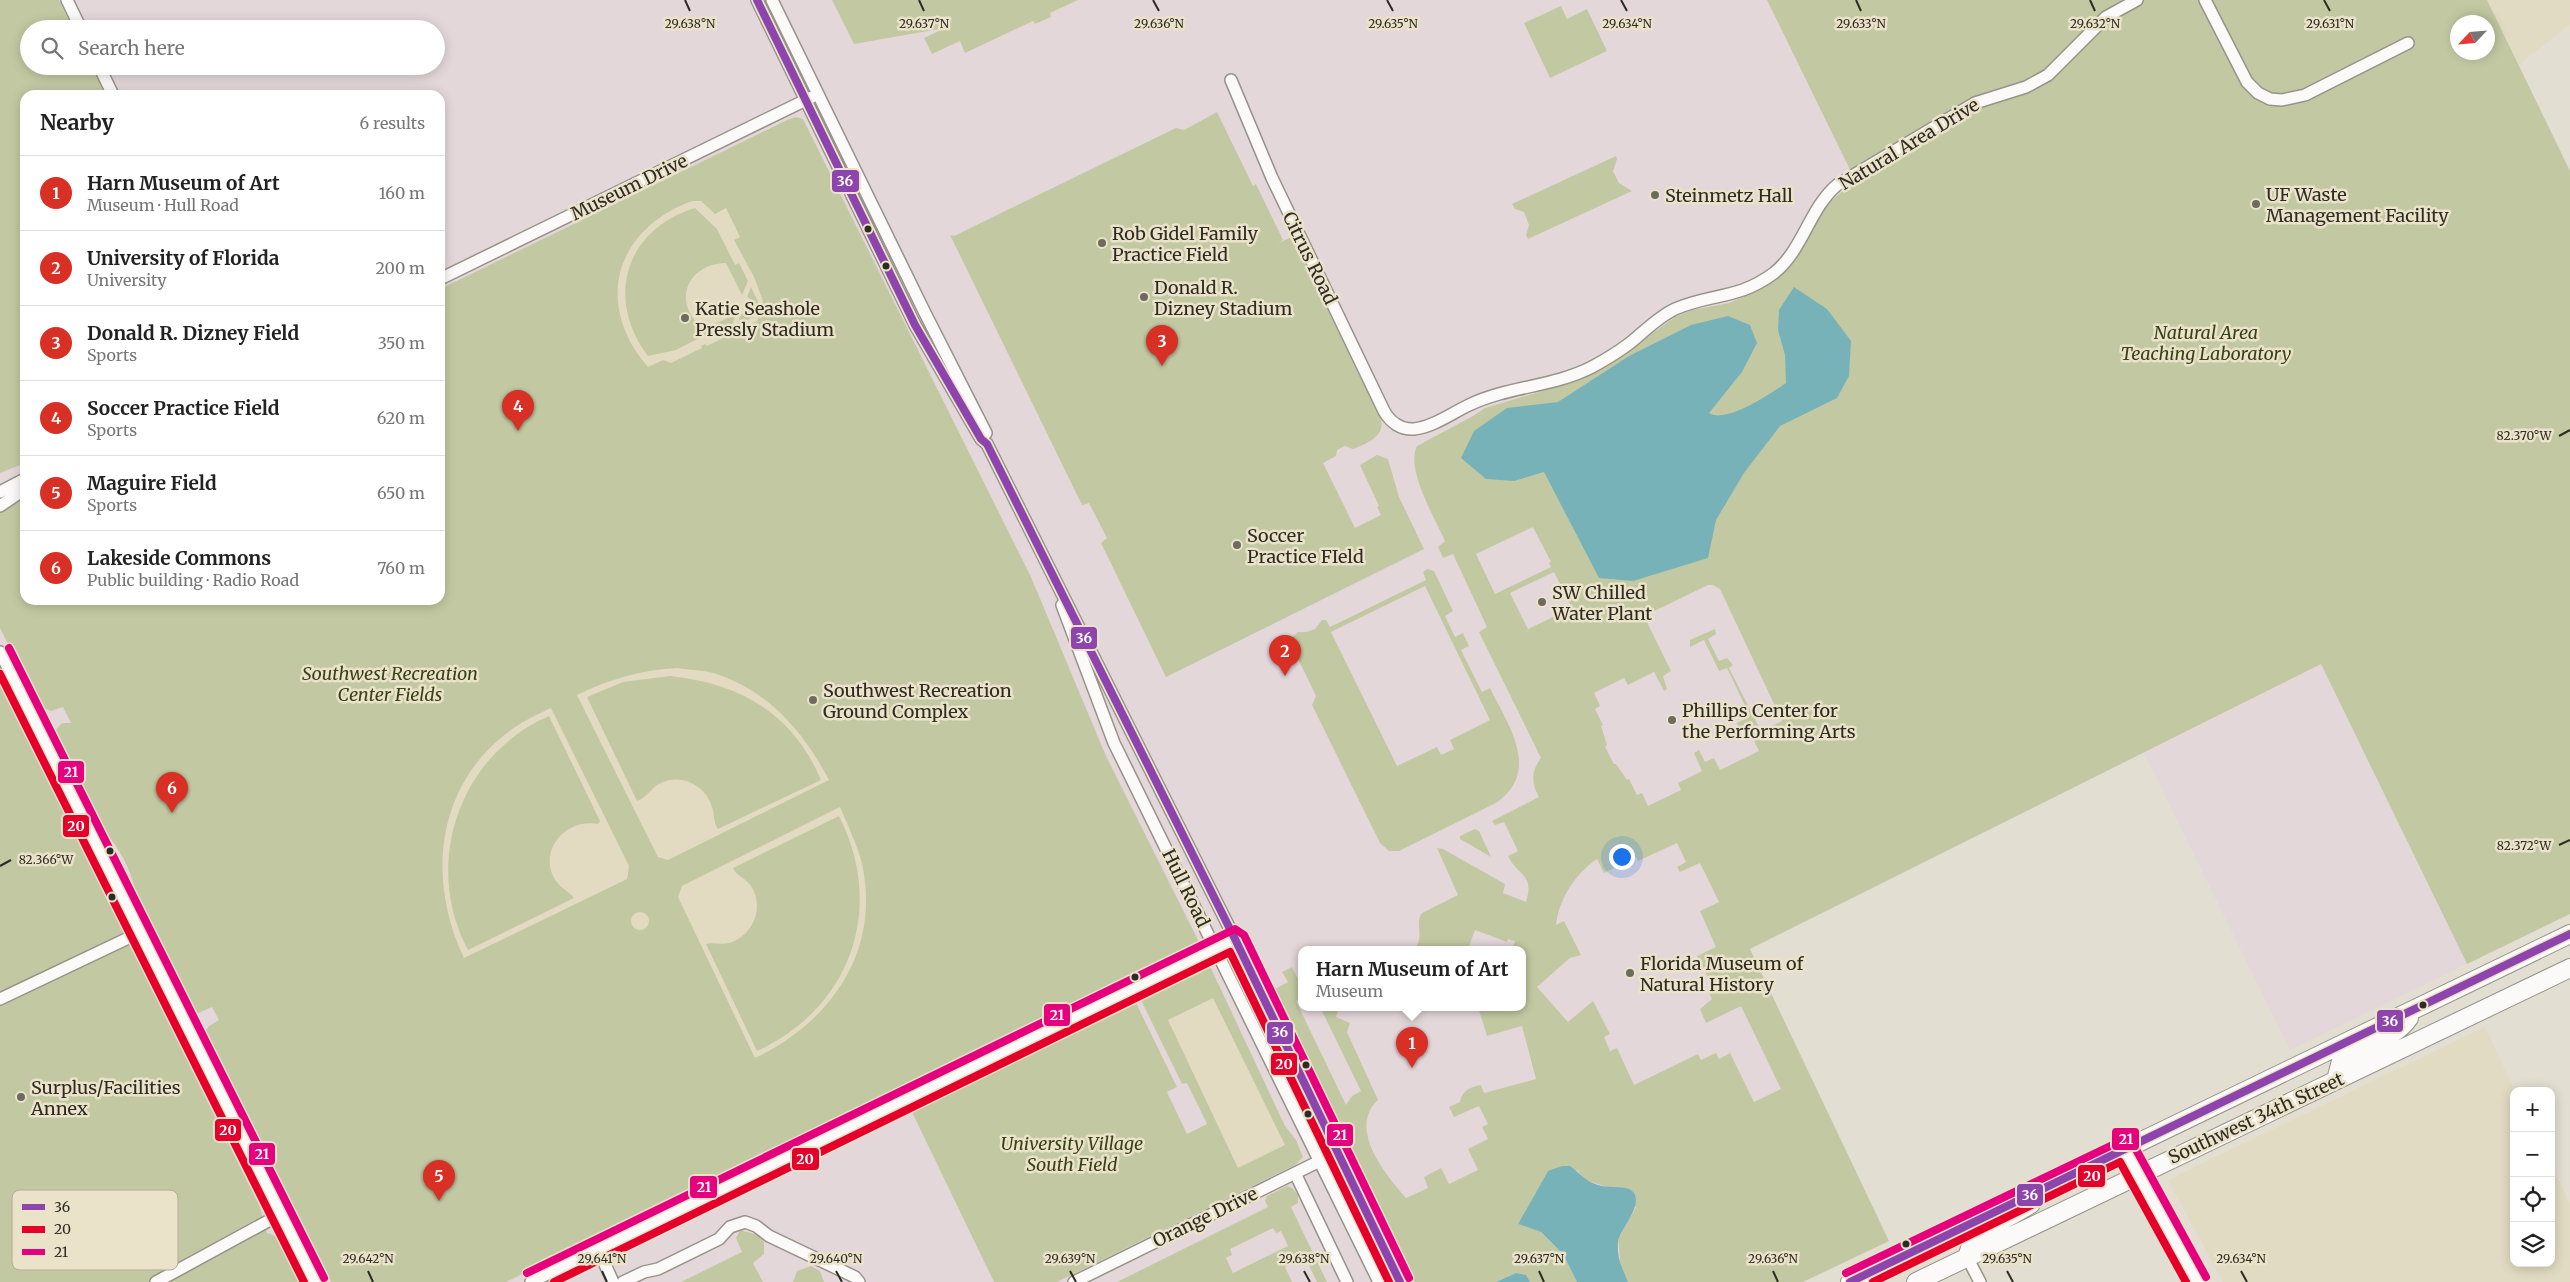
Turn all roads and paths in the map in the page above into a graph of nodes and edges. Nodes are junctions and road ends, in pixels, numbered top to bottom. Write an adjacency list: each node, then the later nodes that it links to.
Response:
1 (67, 0): 6 (street)
2 (757, 0): 12 (street, Hull Road)
3 (772, 0): 11 (street, Hull Road)
4 (2137, 0): 14 (street, Natural Area Drive)
5 (2205, 0): 7 (street)
6 (77, 20)
7 (2408, 43)
8 (103, 75): 10 (street)
9 (1231, 80): 14 (street, Citrus Road)
10 (111, 90)
11 (818, 94): 12 (street, Museum Drive); 15 (street, Hull Road)
12 (806, 100): 13 (street, Museum Drive); 15 (street, Hull Road)
13 (445, 277)
14 (1402, 428)
15 (987, 444): 20 (street, Hull Road)
16 (20, 482): 17 (street)
17 (0, 492)
18 (20, 492): 19 (street)
19 (0, 506)
20 (1048, 568): 24 (street, Hull Road); 25 (street, Hull Road)
21 (0, 652): 22 (street)
22 (141, 932): 27 (street); 36 (street)
23 (2570, 934): 28 (main road, Southwest 34th Street)
24 (1235, 938): 25 (street); 31 (street, Hull Road)
25 (1216, 947): 32 (street, Hull Road); 37 (street)
26 (2570, 968): 29 (main road, Southwest 34th Street)
27 (0, 999)
28 (2415, 1009): 29 (main road); 30 (main road, Southwest 34th Street)
29 (2336, 1080): 34 (main road, Southwest 34th Street)
30 (2124, 1149): 34 (main road); 35 (main road, Southwest 34th Street)
31 (1336, 1153): 32 (street, Orange Drive); 48 (street, Hull Road)
32 (1319, 1162): 33 (street, Orange Drive); 47 (street, Hull Road)
33 (1295, 1173): 45 (street, Orange Drive); 46 (street)
34 (2138, 1174): 38 (main road, Southwest 34th Street); 52 (main road)
35 (2049, 1186): 38 (main road); 49 (main road, Southwest 34th Street)
36 (281, 1214): 39 (street); 40 (street)
37 (598, 1249): 41 (street); 42 (street)
38 (1967, 1257): 50 (main road, Southwest 34th Street); 51 (street)
39 (156, 1282)
40 (315, 1282)
41 (531, 1282)
42 (613, 1282)
43 (622, 1282): 44 (street)
44 (859, 1282)
45 (1074, 1282)
46 (1347, 1282)
47 (1379, 1282)
48 (1400, 1282)
49 (1850, 1282)
50 (1916, 1282)
51 (1980, 1282)
52 (2197, 1282)

